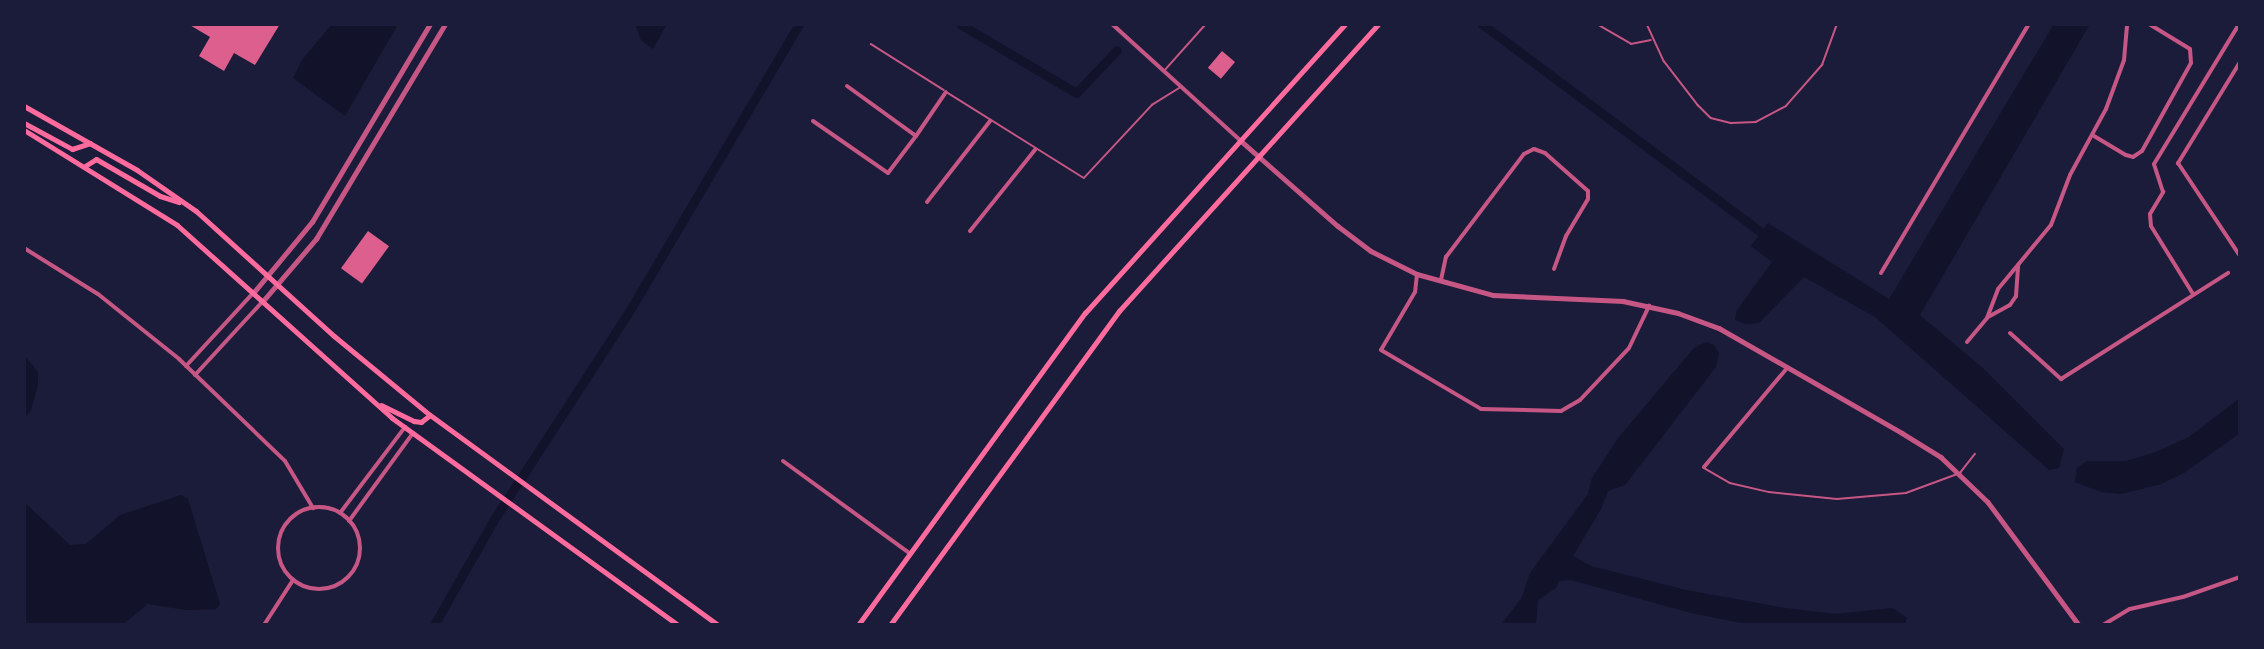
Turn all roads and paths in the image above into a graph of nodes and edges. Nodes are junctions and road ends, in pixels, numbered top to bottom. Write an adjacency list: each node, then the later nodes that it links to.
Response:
1 (430, 24): 43 (street)
2 (446, 24): 45 (street)
3 (1112, 24): 17 (street)
4 (1206, 24): 17 (lane)
5 (1345, 24): 28 (main road)
6 (1378, 24): 31 (main road)
7 (1597, 24): 14 (lane)
8 (1647, 24): 14 (lane)
9 (1837, 24): 14 (lane)
10 (2029, 24): 40 (street)
11 (2127, 24): 27 (street)
12 (2150, 24): 27 (street)
13 (2239, 24): 47 (street)
14 (1653, 40)
15 (871, 44): 20 (lane)
16 (2240, 62): 37 (street)
17 (1165, 70): 18 (street)
18 (1182, 85): 28 (street); 30 (lane)
19 (847, 86): 26 (street)
20 (946, 92): 23 (lane); 26 (street)
21 (24, 106): 29 (main road)
22 (813, 121): 26 (street)
23 (990, 121): 30 (lane); 33 (street)
24 (24, 123): 29 (main road)
25 (24, 130): 32 (main road)
26 (916, 136)
27 (2094, 136): 38 (street)
28 (1240, 140): 31 (street); 67 (main road)
29 (90, 144): 34 (main road)
30 (1035, 150): 35 (street)
31 (1258, 156): 42 (street); 74 (main road)
32 (85, 166): 34 (main road); 46 (main road)
33 (927, 202)
34 (186, 204): 43 (main road)
35 (970, 231)
36 (24, 248): 53 (street)
37 (2240, 256)
38 (2018, 265): 50 (street); 50 (street)
39 (1554, 269): 44 (street)
40 (1881, 273)
41 (2228, 273): 47 (street)
42 (1417, 274): 44 (street); 49 (street)
43 (269, 275): 45 (main road); 46 (street)
44 (1441, 280): 49 (street)
45 (280, 285): 48 (street); 57 (main road)
46 (254, 292): 48 (main road); 53 (street)
47 (2193, 294): 51 (street)
48 (263, 301): 55 (street); 56 (main road)
49 (1649, 306): 54 (street)
50 (1987, 318): 52 (street)
51 (2010, 333)
52 (1967, 342)
53 (186, 366): 55 (street)
54 (1787, 368): 62 (street); 63 (street)
55 (195, 375): 64 (street)
56 (375, 403): 57 (main road); 58 (main road)
57 (430, 415): 72 (main road)
58 (405, 427): 59 (main road); 65 (street)
59 (413, 433): 66 (street); 71 (main road)
60 (1975, 454): 63 (lane)
61 (783, 461): 67 (street)
62 (1704, 467): 63 (lane)
63 (1960, 473): 75 (street)
64 (313, 508): 65 (street); 69 (street)
65 (340, 513): 66 (street)
66 (350, 521): 69 (street)
67 (909, 553): 73 (main road)
68 (2240, 577): 76 (street)
69 (292, 580): 70 (street)
70 (264, 625)
71 (678, 625)
72 (718, 625)
73 (858, 625)
74 (890, 625)
75 (2079, 625)
76 (2103, 625)

